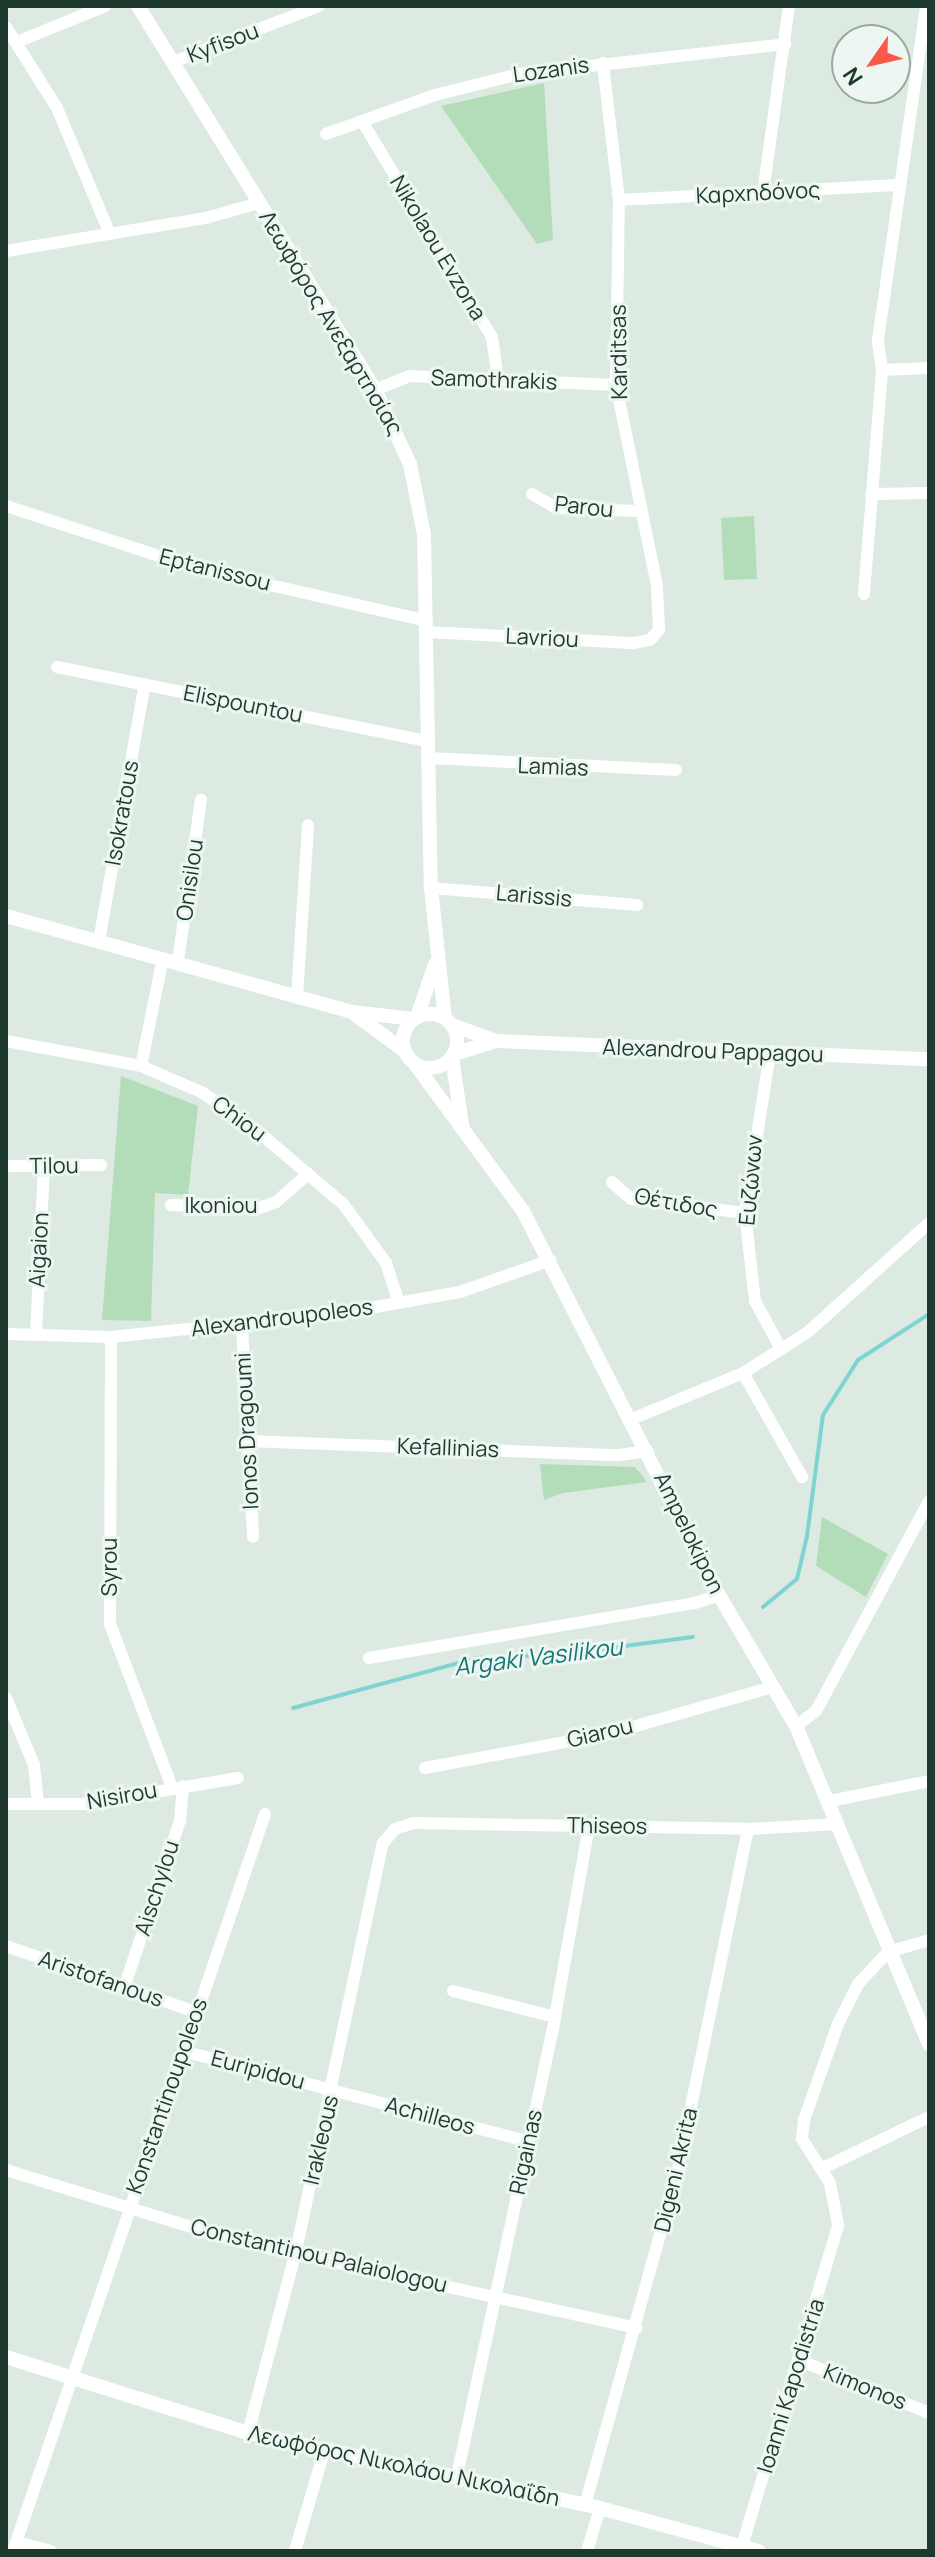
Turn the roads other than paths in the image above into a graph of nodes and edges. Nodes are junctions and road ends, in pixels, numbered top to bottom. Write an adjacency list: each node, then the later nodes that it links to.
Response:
1 (105, 6): 8 (street)
2 (138, 6): 10 (street, Λεωφόρος Ανεξαρτησίας)
3 (319, 6): 10 (street, Kyfisou)
4 (789, 6): 9 (street)
5 (926, 6): 6 (street)
6 (927, 22): 14 (street)
7 (6, 27): 8 (street)
8 (17, 42): 18 (street)
9 (785, 44): 11 (street, Lozanis); 15 (street)
10 (173, 62): 17 (street, Λεωφόρος Ανεξαρτησίας)
11 (603, 63): 12 (street, Lozanis); 16 (street, Karditsas)
12 (362, 121): 13 (street, Lozanis); 22 (street, Nikolaou Evzona)
13 (326, 134)
14 (898, 185): 15 (street, Καρχηδόνος); 21 (street)
15 (763, 193): 16 (street, Καρχηδόνος)
16 (619, 200): 23 (street, Karditsas)
17 (259, 203): 18 (street); 24 (street, Λεωφόρος Ανεξαρτησίας)
18 (110, 234): 19 (street)
19 (6, 251)
20 (929, 368): 21 (street)
21 (882, 370): 27 (street)
22 (498, 380): 23 (street, Samothrakis); 24 (street, Samothrakis)
23 (616, 385): 29 (street, Karditsas)
24 (375, 390): 31 (street, Λεωφόρος Ανεξαρτησίας)
25 (929, 493): 27 (street)
26 (532, 494): 29 (street, Parou)
27 (871, 494): 30 (street)
28 (6, 506): 31 (street, Eptanissou)
29 (638, 511): 32 (street, Karditsas)
30 (864, 594)
31 (428, 626): 32 (street, Lavriou); 35 (street, Λεωφόρος Ανεξαρτησίας)
32 (654, 637)
33 (57, 667): 34 (street, Elispountou)
34 (145, 684): 35 (street, Elispountou); 43 (street, Isokratous)
35 (429, 741): 36 (street, Λεωφόρος Ανεξαρτησίας)
36 (429, 758): 37 (street, Lamias); 40 (street, Λεωφόρος Ανεξαρτησίας)
37 (676, 770)
38 (201, 800): 44 (street, Onisilou)
39 (308, 825): 46 (street)
40 (431, 888): 41 (street, Larissis); 45 (street, Λεωφόρος Ανεξαρτησίας)
41 (637, 905)
42 (6, 916): 43 (street)
43 (99, 941): 44 (street)
44 (171, 959): 46 (street); 57 (street, Onisilou)
45 (436, 960): 48 (street, Λεωφόρος Ανεξαρτησίας); 49 (street, Λεωφόρος Ανεξαρτησίας)
46 (297, 996): 47 (street)
47 (352, 1012): 48 (street); 52 (street)
48 (416, 1018): 49 (street); 52 (street)
49 (448, 1022): 51 (street, Alexandrou Pappagou); 54 (street)
50 (6, 1041): 57 (street, Chiou)
51 (496, 1041): 53 (street, Alexandrou Pappagou); 54 (street, Alexandrou Pappagou)
52 (405, 1051): 56 (street)
53 (770, 1053): 55 (street, Alexandrou Pappagou); 65 (street, Ευζώνων)
54 (453, 1056): 56 (street); 58 (street, Ampelokipon)
55 (929, 1059)
56 (415, 1064): 58 (street, Ampelokipon)
57 (141, 1066): 62 (street, Chiou)
58 (463, 1127): 67 (street, Ampelokipon)
59 (101, 1165): 61 (street, Tilou)
60 (6, 1166): 61 (street, Tilou)
61 (44, 1167): 71 (street, Aigaion)
62 (308, 1174): 64 (street, Ikoniou); 68 (street, Chiou)
63 (612, 1182): 65 (street, Θέτιδος)
64 (171, 1205)
65 (745, 1213): 73 (street, Ευζώνων)
66 (929, 1223): 73 (street)
67 (551, 1260): 68 (street, Alexandroupoleos); 75 (street, Ampelokipon)
68 (399, 1303): 69 (street, Alexandroupoleos)
69 (242, 1325): 72 (street, Alexandroupoleos); 76 (street, Ionos Dragoumi)
70 (6, 1334): 71 (street, Alexandroupoleos)
71 (36, 1334): 72 (street, Alexandroupoleos)
72 (111, 1337): 90 (street, Syrou)
73 (781, 1349): 74 (street)
74 (743, 1373): 75 (street); 78 (street)
75 (632, 1419): 77 (street, Ampelokipon)
76 (247, 1441): 77 (street, Kefallinias); 81 (street, Ionos Dragoumi)
77 (648, 1451): 82 (street, Ampelokipon)
78 (802, 1477)
79 (929, 1501): 80 (street)
80 (925, 1516): 86 (street)
81 (253, 1537)
82 (719, 1595): 83 (street); 84 (street, Ampelokipon)
83 (369, 1658)
84 (773, 1687): 86 (street, Ampelokipon); 87 (street, Giarou)
85 (6, 1698): 92 (street)
86 (796, 1726): 91 (street, Ampelokipon)
87 (425, 1768)
88 (238, 1778): 90 (street, Nisirou)
89 (929, 1781): 91 (street)
90 (177, 1786): 92 (street, Nisirou); 102 (street, Aischylou)
91 (830, 1801): 95 (street, Ampelokipon)
92 (38, 1803): 93 (street, Nisirou)
93 (7, 1808)
94 (265, 1814): 104 (street, Konstantinoupoleos)
95 (838, 1824): 97 (street, Thiseos); 101 (street, Ampelokipon)
96 (589, 1826): 97 (street, Thiseos); 98 (street, Thiseos); 105 (street, Rigainas)
97 (748, 1829): 116 (street, Digeni Akrita)
98 (383, 1843): 108 (street, Irakleous)
99 (929, 1940): 101 (street)
100 (6, 1946): 102 (street, Aristofanous)
101 (888, 1952): 106 (street, Ampelokipon); 111 (street)
102 (124, 1988): 104 (street, Aristofanous)
103 (453, 1991): 105 (street)
104 (196, 2012): 107 (street, Konstantinoupoleos)
105 (555, 2017): 110 (street, Rigainas)
106 (929, 2044)
107 (183, 2051): 108 (street, Euripidou); 113 (street, Konstantinoupoleos)
108 (333, 2090): 110 (street, Achilleos); 114 (street, Irakleous)
109 (929, 2117): 111 (street)
110 (527, 2141): 115 (street, Rigainas)
111 (821, 2169): 118 (street, Ioanni Kapodistria)
112 (6, 2170): 113 (street, Constantinou Palaiologou)
113 (127, 2211): 114 (street, Constantinou Palaiologou); 119 (street, Konstantinoupoleos)
114 (296, 2251): 115 (street, Constantinou Palaiologou); 121 (street, Irakleous)
115 (497, 2296): 116 (street, Constantinou Palaiologou); 123 (street, Rigainas)
116 (637, 2328): 124 (street, Digeni Akrita)
117 (6, 2357): 119 (street, Λεωφόρος Νικολάου Νικολαΐδη)
118 (801, 2361): 120 (street, Kimonos); 125 (street, Ioanni Kapodistria)
119 (73, 2379): 121 (street, Λεωφόρος Νικολάου Νικολαΐδη); 126 (street, Konstantinoupoleos)
120 (929, 2413)
121 (248, 2433): 122 (street, Λεωφόρος Νικολάου Νικολαΐδη)
122 (324, 2452): 123 (street, Λεωφόρος Νικολάου Νικολαΐδη); 128 (street)
123 (457, 2476): 124 (street, Λεωφόρος Νικολάου Νικολαΐδη)
124 (592, 2507): 125 (street, Λεωφόρος Νικολάου Νικολαΐδη); 129 (street, Digeni Akrita)
125 (742, 2546): 130 (street, Λεωφόρος Νικολάου Νικολαΐδη)
126 (15, 2547): 127 (street)
127 (51, 2551)
128 (295, 2551)
129 (587, 2551)
130 (758, 2551)

